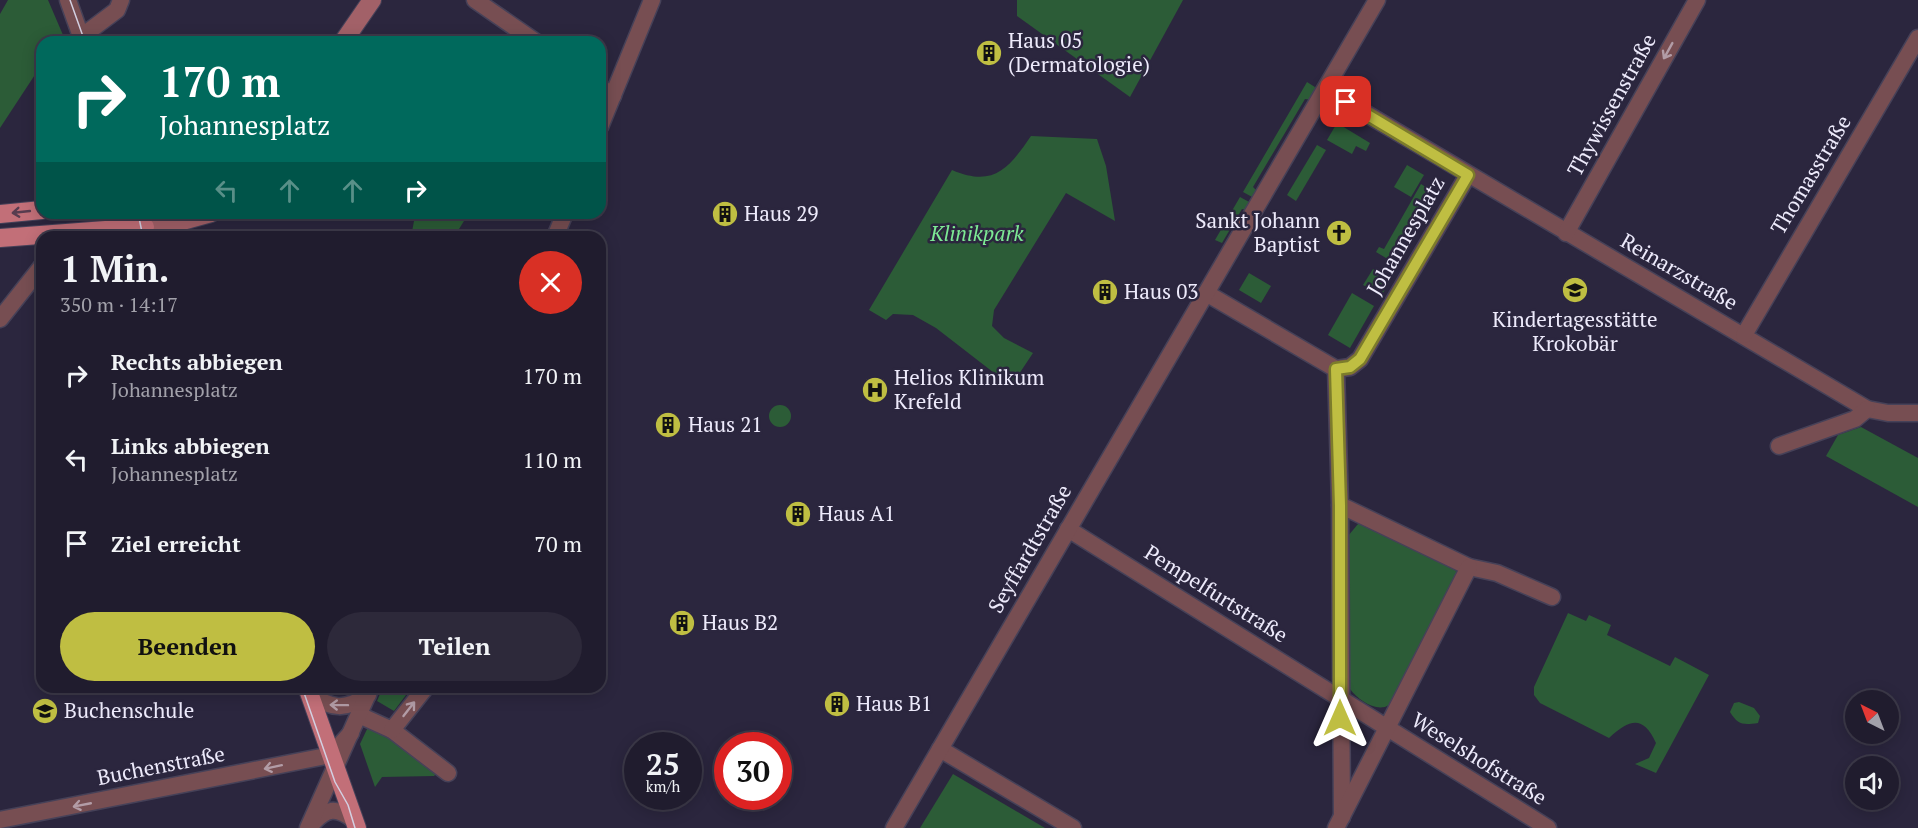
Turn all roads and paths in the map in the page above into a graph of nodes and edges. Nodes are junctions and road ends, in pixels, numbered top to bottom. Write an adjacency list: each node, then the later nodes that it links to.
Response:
1 (68, 0): 8 (street)
2 (121, 0): 9 (street)
3 (372, 0): 10 (main road)
4 (475, 0): 11 (street)
5 (652, 0): 14 (street)
6 (1377, 0): 13 (street)
7 (1697, 0): 23 (street, Thywissenstraße, one-way to 23)
8 (81, 36)
9 (87, 36)
10 (347, 36)
11 (527, 36)
12 (1918, 38): 29 (street, Thomasstraße)
13 (1326, 90): 15 (street, Johannesplatz); 27 (street)
14 (606, 91)
15 (1468, 175): 23 (street, Reinarzstraße); 30 (street, Johannesplatz)
16 (36, 211): 17 (main road, one-way to 17)
17 (0, 214)
18 (190, 219): 20 (main road)
19 (203, 219): 22 (main road)
20 (145, 226): 21 (main road)
21 (92, 231)
22 (193, 231)
23 (1566, 233): 29 (street, Reinarzstraße)
24 (36, 236): 25 (main road)
25 (0, 238)
26 (36, 274): 28 (street)
27 (1206, 293): 30 (street); 35 (street, Seyffardtstraße)
28 (0, 319)
29 (1744, 335): 31 (street, Reinarzstraße)
30 (1336, 369): 34 (street)
31 (1867, 409): 32 (street, Reinarzstraße); 33 (street)
32 (1918, 413)
33 (1779, 446)
34 (1340, 506): 36 (street); 43 (street)
35 (1068, 529): 43 (street, Pempelfurtstraße); 47 (street, Seyffardtstraße)
36 (1469, 567): 37 (street); 45 (street)
37 (1552, 597)
38 (309, 693): 48 (main road)
39 (310, 693): 40 (street, one-way to 39)
40 (367, 693)
41 (368, 693): 44 (street)
42 (421, 693): 46 (street, one-way to 42)
43 (1340, 697): 45 (street, Pempelfurtstraße); 51 (street)
44 (359, 715): 46 (street); 48 (street)
45 (1387, 728): 51 (street); 56 (street, Weselshofstraße)
46 (392, 730): 49 (street)
47 (940, 748): 54 (street, Seyffardtstraße); 55 (street)
48 (333, 762): 50 (street, Buchenstraße, one-way to 50); 52 (main road); 53 (street)
49 (448, 773)
50 (0, 820)
51 (1339, 822)
52 (356, 824): 53 (street)
53 (308, 828)
54 (894, 828)
55 (1073, 828)
56 (1548, 828)

